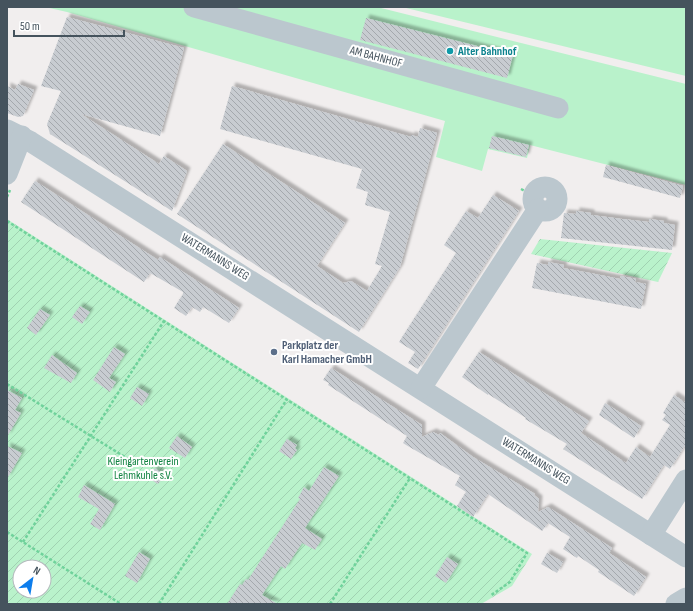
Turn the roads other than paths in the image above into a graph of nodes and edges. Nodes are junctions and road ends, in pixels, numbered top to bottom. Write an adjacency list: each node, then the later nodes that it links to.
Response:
1 (194, 7): 2 (street, AM BAHNHOF)
2 (558, 108)
3 (15, 133): 4 (street); 6 (street, WATERMANNS WEG)
4 (7, 174)
5 (531, 198): 6 (street)
6 (421, 388): 8 (street, WATERMANNS WEG)
7 (686, 480): 8 (street)
8 (651, 534): 9 (street, WATERMANNS WEG)
9 (686, 557)
10 (686, 598): 11 (street)
11 (676, 604)

